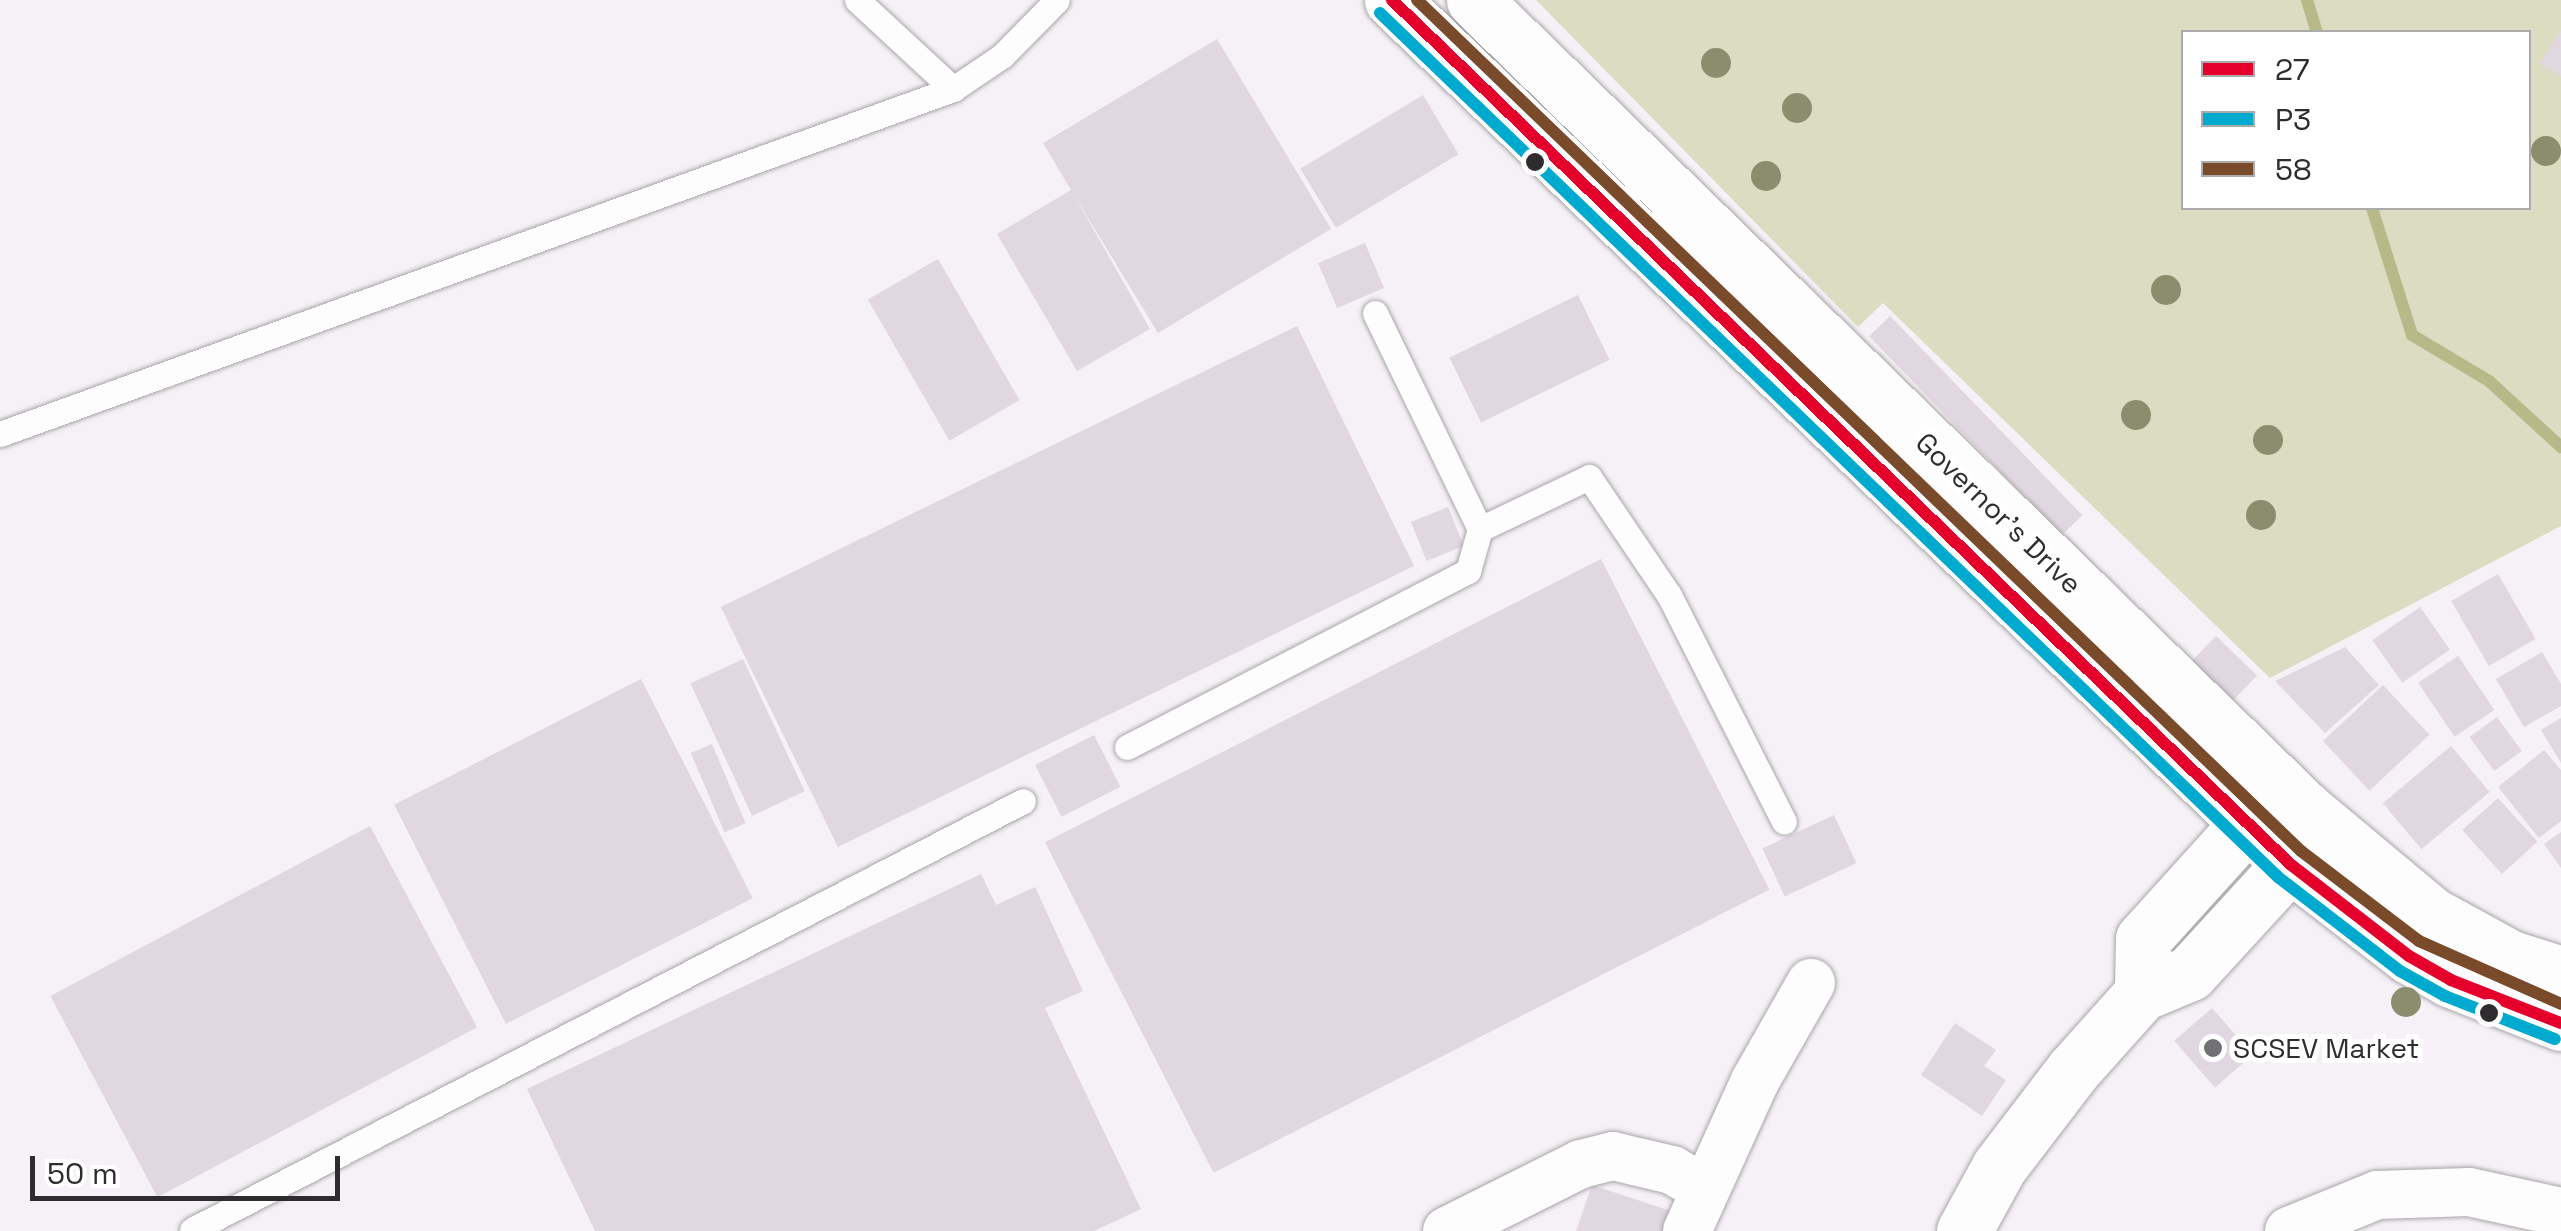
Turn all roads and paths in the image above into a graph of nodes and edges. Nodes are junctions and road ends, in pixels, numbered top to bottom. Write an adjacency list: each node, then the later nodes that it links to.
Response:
1 (857, 0): 5 (lane)
2 (1058, 0): 5 (lane)
3 (1392, 0): 13 (main road, Governor's Drive)
4 (1474, 0): 11 (main road, Governor's Drive)
5 (952, 90): 7 (lane)
6 (1375, 312): 8 (lane)
7 (0, 434)
8 (1480, 529): 9 (lane); 12 (lane)
9 (1127, 747)
10 (1022, 801): 21 (lane)
11 (2304, 808): 13 (main road); 14 (main road); 15 (main road, Governor's Drive)
12 (1784, 822)
13 (2247, 824): 14 (main road, Governor's Drive); 17 (main road)
14 (2290, 864): 17 (main road); 18 (main road, Governor's Drive)
15 (2561, 974)
16 (1810, 983): 19 (street)
17 (2142, 993): 23 (main road)
18 (2561, 1023)
19 (1695, 1210): 22 (street)
20 (2561, 1212): 24 (street)
21 (192, 1230)
22 (1447, 1231)
23 (1964, 1231)
24 (2290, 1231)

